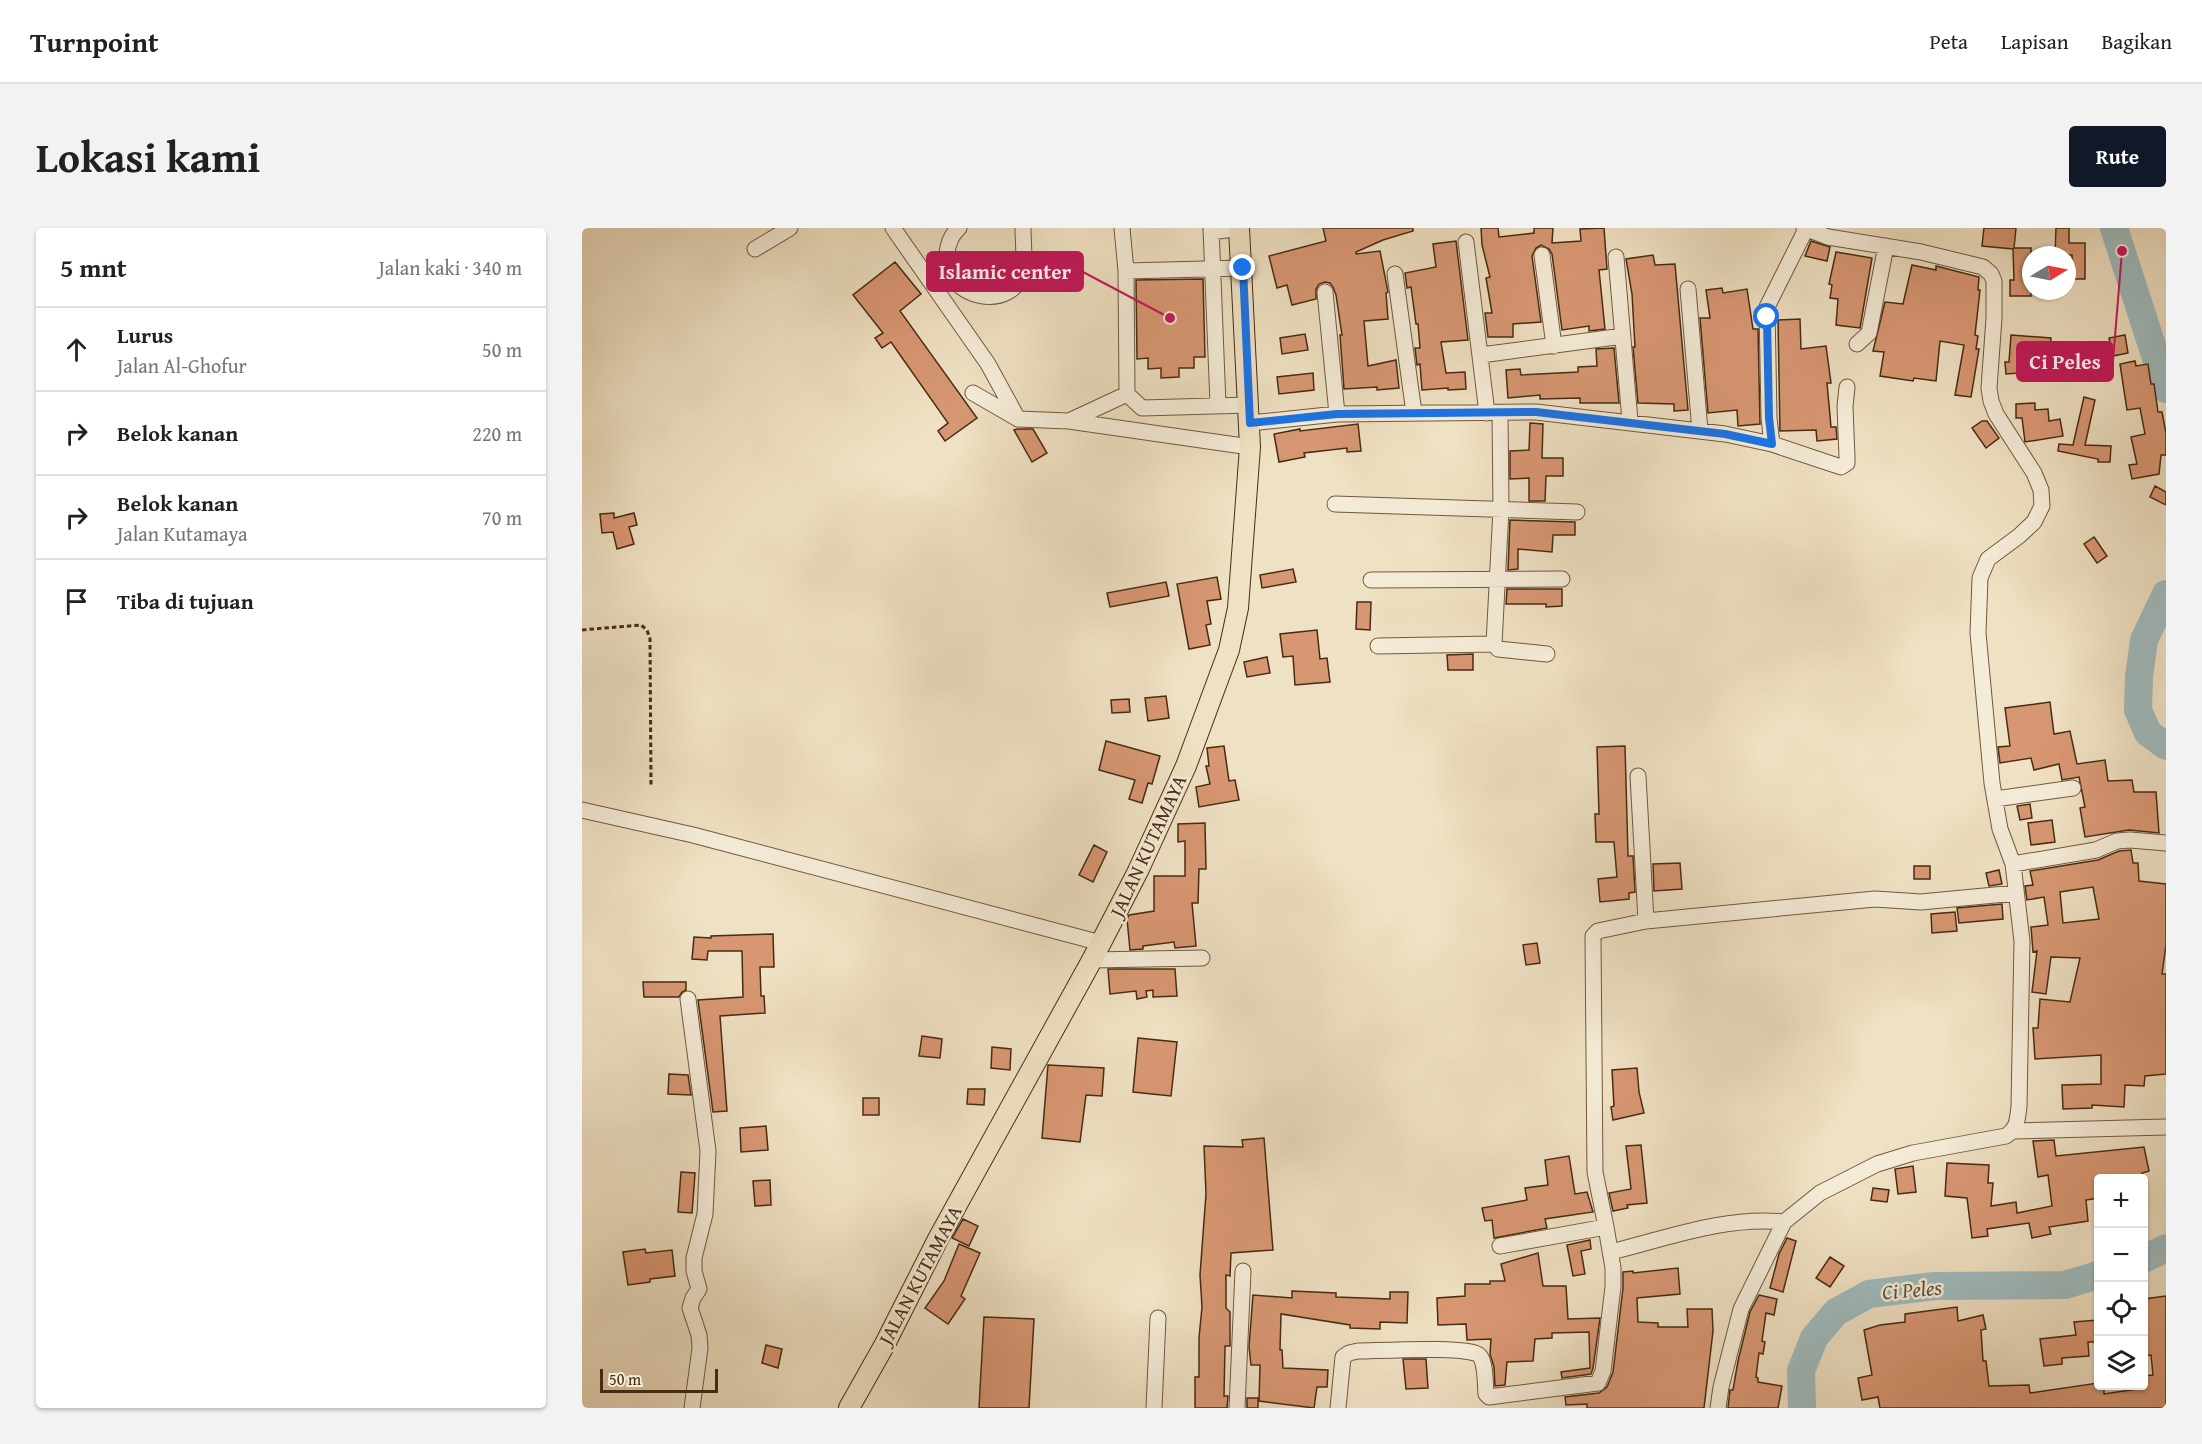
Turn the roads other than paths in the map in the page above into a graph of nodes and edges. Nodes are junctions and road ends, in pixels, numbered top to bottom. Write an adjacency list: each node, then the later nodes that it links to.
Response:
1 (790, 228): 11 (street)
2 (893, 228): 32 (street)
3 (959, 228): 4 (street)
4 (1023, 228)
5 (1122, 228): 16 (street)
6 (1240, 228): 8 (street); 14 (main road, JALAN KUTAMAYA)
7 (1805, 229): 10 (street); 36 (street)
8 (1211, 230): 15 (street)
9 (1466, 242): 23 (street)
10 (1886, 246): 21 (street); 49 (street)
11 (755, 249)
12 (1542, 255): 22 (street)
13 (1616, 256): 20 (street)
14 (1243, 268): 15 (street); 30 (main road, JALAN KUTAMAYA)
15 (1212, 269): 16 (street); 27 (street)
16 (1125, 272): 26 (street)
17 (1395, 274): 28 (street)
18 (1688, 289): 35 (street)
19 (1325, 292): 31 (street)
20 (1623, 336): 22 (street); 34 (street)
21 (1857, 344)
22 (1554, 346): 23 (street)
23 (1481, 355): 29 (street)
24 (1847, 387): 36 (street)
25 (973, 393): 32 (street)
26 (1127, 394): 27 (street); 33 (street)
27 (1218, 405): 30 (street)
28 (1414, 413): 29 (street); 31 (street)
29 (1493, 413): 34 (street); 39 (street)
30 (1250, 414): 31 (street); 37 (main road, JALAN KUTAMAYA)
31 (1337, 414)
32 (1018, 419): 33 (street)
33 (1069, 421): 37 (street)
34 (1630, 422): 35 (street)
35 (1700, 431): 36 (street)
36 (1772, 444)
37 (1250, 447): 55 (main road, JALAN KUTAMAYA)
38 (1335, 504): 39 (street)
39 (1501, 509): 40 (street); 41 (street)
40 (1577, 512)
41 (1496, 579): 42 (street); 43 (street); 44 (street)
42 (1562, 579)
43 (1371, 580)
44 (1494, 644): 45 (street); 46 (street)
45 (1378, 646)
46 (1547, 654)
47 (1638, 776): 54 (street)
48 (2073, 788): 49 (street)
49 (1995, 799): 52 (street)
50 (582, 810): 55 (street)
51 (2166, 843): 52 (street)
52 (2013, 864): 53 (street)
53 (2016, 893): 54 (street); 59 (street)
54 (1646, 921): 61 (street)
55 (1097, 952): 56 (street); 67 (main road, JALAN KUTAMAYA)
56 (1202, 958)
57 (688, 999): 66 (street)
58 (2166, 1126): 59 (street)
59 (2014, 1131): 60 (street)
60 (1784, 1222): 63 (street); 71 (street)
61 (1606, 1227): 62 (street); 63 (street)
62 (1500, 1246)
63 (1611, 1252): 70 (street)
64 (1243, 1271): 69 (street)
65 (1158, 1318): 68 (street)
66 (692, 1408)
67 (849, 1408)
68 (1154, 1408)
69 (1237, 1408)
70 (1338, 1408)
71 (1718, 1408)

